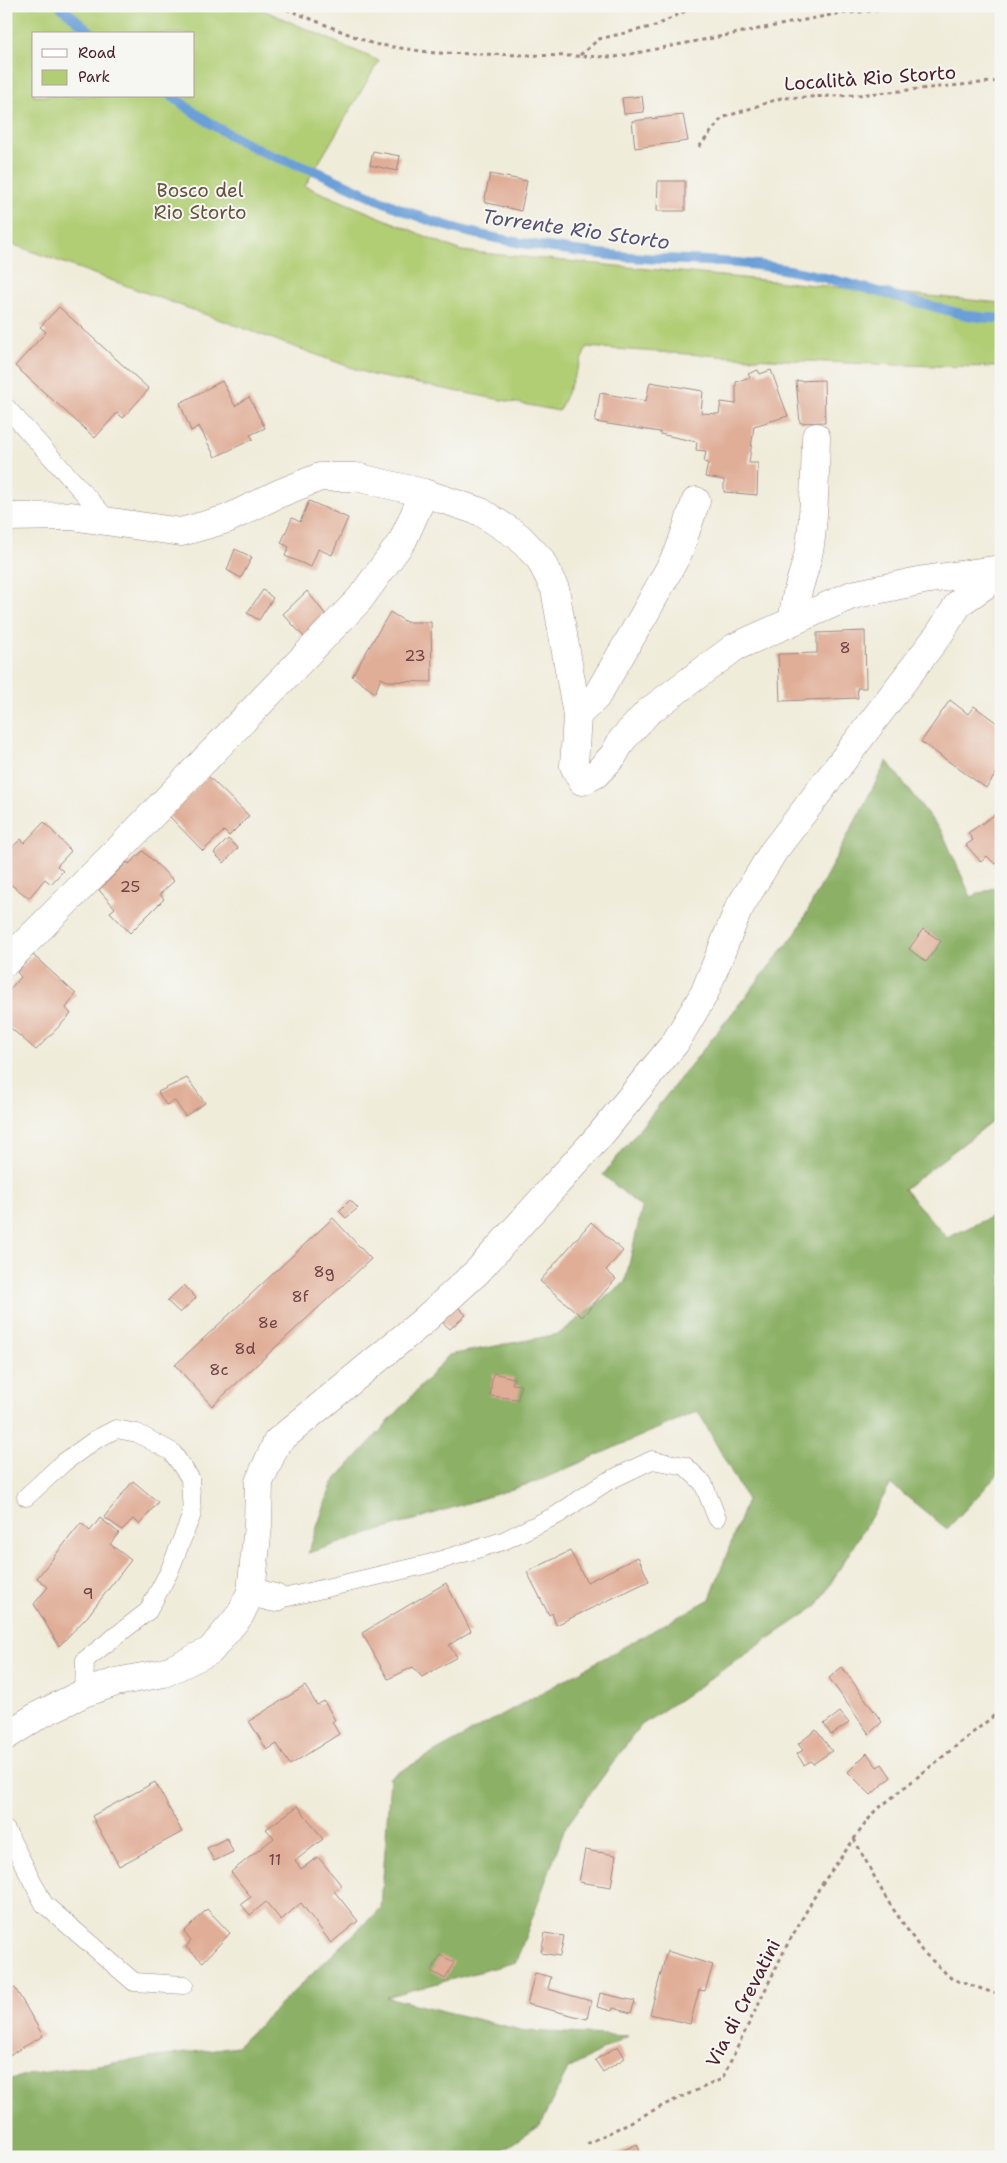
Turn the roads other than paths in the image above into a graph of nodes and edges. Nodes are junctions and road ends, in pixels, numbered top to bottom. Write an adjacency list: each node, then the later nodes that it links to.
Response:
1 (6, 408): 6 (lane)
2 (816, 437): 9 (street)
3 (424, 493): 6 (street); 10 (street); 11 (street)
4 (696, 501): 10 (street)
5 (6, 517): 6 (street)
6 (109, 521)
7 (1001, 569): 9 (street)
8 (1001, 574): 14 (street)
9 (793, 620): 10 (street)
10 (577, 715)
11 (6, 962)
12 (26, 1497): 15 (lane)
13 (717, 1518): 14 (lane)
14 (260, 1595): 15 (street)
15 (84, 1693): 16 (street)
16 (6, 1736)
17 (6, 1830): 18 (lane)
18 (184, 1985)

